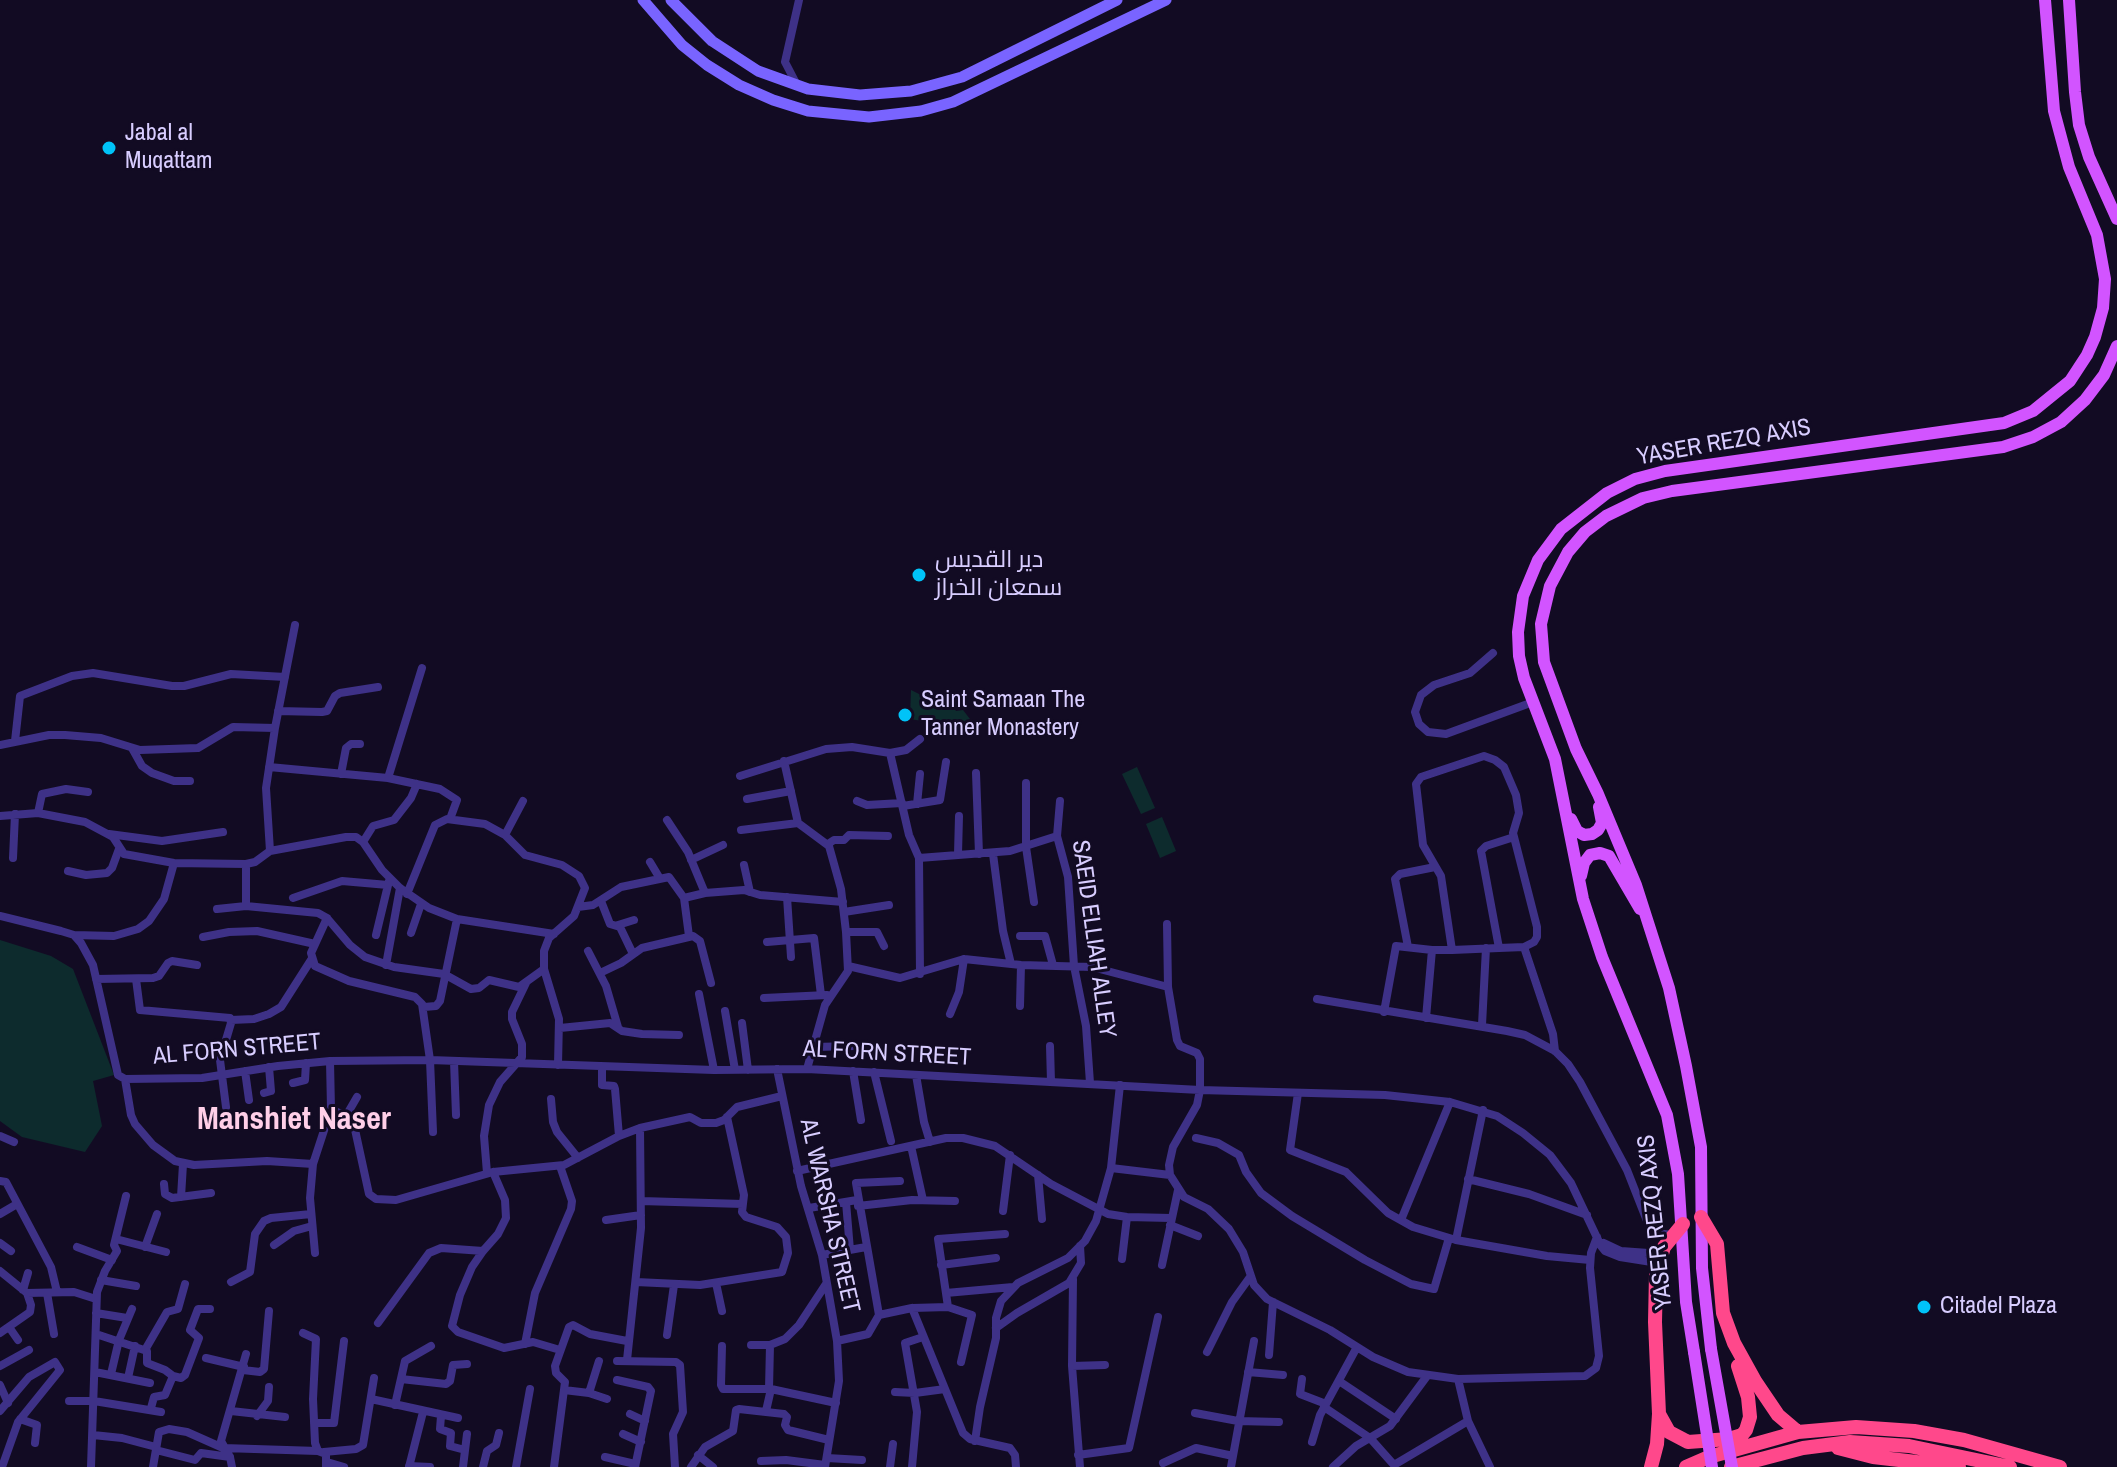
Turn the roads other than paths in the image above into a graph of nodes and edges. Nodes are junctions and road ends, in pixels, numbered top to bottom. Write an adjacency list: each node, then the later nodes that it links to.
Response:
1 (643, 0): 14 (street)
2 (671, 0): 11 (street)
3 (799, 0): 10 (street)
4 (1117, 0): 8 (street)
5 (1166, 0): 9 (street)
6 (2045, 0): 22 (main road, YASER REZQ AXIS)
7 (2069, 0): 15 (main road)
8 (1060, 29): 9 (street); 13 (street)
9 (1067, 47): 14 (street)
10 (785, 62): 11 (street); 12 (street)
11 (766, 74): 12 (street)
12 (797, 85): 13 (street)
13 (918, 89): 14 (street)
14 (921, 111)
15 (2117, 219)
16 (2117, 346): 40 (main road, YASER REZQ AXIS)
17 (295, 625): 20 (street)
18 (1493, 653): 22 (street)
19 (422, 668): 38 (street)
20 (285, 677): 23 (street); 26 (street)
21 (378, 687): 23 (street)
22 (1533, 702): 51 (main road, YASER REZQ AXIS)
23 (278, 711): 24 (street)
24 (275, 728): 29 (street); 33 (street)
25 (920, 739): 30 (street)
26 (15, 741): 28 (street); 29 (street)
27 (360, 744): 35 (street)
28 (0, 745)
29 (132, 748): 39 (street)
30 (890, 753): 31 (street); 50 (street)
31 (784, 761): 37 (street); 43 (street)
32 (946, 762): 49 (street)
33 (269, 767): 35 (street); 71 (street)
34 (976, 773): 73 (street)
35 (341, 774): 38 (street)
36 (920, 774): 49 (street)
37 (740, 776)
38 (388, 778): 42 (street)
39 (190, 781)
40 (1592, 781): 51 (main road); 105 (main road, YASER REZQ AXIS)
41 (1026, 783): 69 (street)
42 (417, 784): 56 (street); 66 (street)
43 (791, 791): 45 (street); 58 (street)
44 (88, 792): 52 (street)
45 (747, 799)
46 (523, 801): 62 (street)
47 (857, 801): 50 (street)
48 (1060, 801): 64 (street, SAEID ELLIAH ALLEY)
49 (917, 804): 50 (street)
50 (903, 805): 76 (street)
51 (1565, 805): 86 (main road, YASER REZQ AXIS)
52 (38, 813): 53 (street); 61 (street)
53 (15, 814): 54 (street); 75 (street)
54 (0, 816)
55 (959, 816): 72 (street)
56 (450, 819): 62 (street); 87 (street)
57 (667, 820): 77 (street)
58 (798, 823): 59 (street); 67 (street)
59 (741, 830)
60 (223, 832): 61 (street)
61 (108, 833): 70 (street)
62 (505, 835): 98 (street)
63 (888, 836): 67 (street)
64 (1057, 836): 69 (street); 137 (street, SAEID ELLIAH ALLEY)
65 (1514, 837): 82 (street); 121 (street); 123 (street)
66 (363, 842): 71 (street); 85 (street)
67 (828, 844): 99 (street)
68 (723, 845): 77 (street)
69 (1026, 847): 74 (street); 94 (street)
70 (119, 849): 79 (street); 83 (street)
71 (270, 851): 80 (street)
72 (958, 854): 73 (street); 76 (street)
73 (979, 854): 74 (street)
74 (993, 854): 131 (street)
75 (13, 858)
76 (919, 858): 141 (street)
77 (691, 860): 89 (street)
78 (650, 862): 84 (street)
79 (174, 863): 80 (street); 111 (street)
80 (246, 864): 97 (street)
81 (744, 865): 88 (street)
82 (1435, 867): 120 (street); 125 (street)
83 (68, 871)
84 (659, 877): 92 (street); 93 (street)
85 (389, 882): 87 (street); 91 (street); 112 (street)
86 (1580, 888): 105 (main road); 253 (main road, YASER REZQ AXIS)
87 (403, 891): 95 (street); 133 (street)
88 (750, 892): 89 (street); 90 (street)
89 (705, 893): 92 (street)
90 (787, 897): 99 (street); 116 (street)
91 (293, 898)
92 (684, 898): 113 (street)
93 (601, 901): 98 (street); 107 (street)
94 (1034, 902)
95 (421, 904): 103 (street); 109 (street)
96 (889, 905): 99 (street)
97 (246, 906): 100 (street); 102 (street)
98 (578, 907): 110 (street)
99 (843, 907): 108 (street)
100 (217, 909)
101 (0, 916): 111 (street)
102 (327, 918): 118 (street); 133 (street)
103 (457, 919): 110 (street); 140 (street)
104 (634, 920): 107 (street)
105 (1649, 922): 248 (main road, YASER REZQ AXIS)
106 (1167, 924): 146 (street)
107 (618, 925): 127 (street)
108 (846, 932): 119 (street); 136 (street)
109 (411, 933)
110 (554, 934): 138 (street)
111 (74, 935): 142 (street)
112 (376, 935)
113 (689, 936): 127 (street); 145 (street)
114 (1020, 936): 135 (street)
115 (203, 937): 118 (street)
116 (791, 939): 117 (street); 128 (street); 148 (street)
117 (767, 942)
118 (315, 944): 130 (street)
119 (884, 946)
120 (1408, 947): 124 (street); 154 (street)
121 (1524, 947): 123 (street); 166 (street)
122 (1486, 948): 123 (street); 125 (street); 159 (street)
123 (1499, 948)
124 (1432, 950): 125 (street); 156 (street)
125 (1452, 950)
126 (588, 951): 139 (street)
127 (633, 954): 139 (street)
128 (791, 957)
129 (964, 959): 131 (street); 141 (street); 155 (street)
130 (311, 960): 152 (street); 157 (street)
131 (1011, 964): 134 (street)
132 (197, 965): 143 (street)
133 (386, 965): 140 (street)
134 (1021, 965): 135 (street); 151 (street)
135 (1053, 965): 137 (street)
136 (848, 966): 141 (street); 148 (street)
137 (1074, 966): 146 (street); 188 (street, SAEID ELLIAH ALLEY)
138 (544, 969): 144 (street); 160 (street)
139 (600, 973): 161 (street)
140 (444, 974): 144 (street); 152 (street)
141 (920, 974)
142 (96, 979): 143 (street); 185 (street, AL FORN STREET)
143 (136, 979): 157 (street)
144 (526, 983): 171 (street)
145 (711, 983)
146 (1168, 987): 190 (street)
147 (699, 994): 177 (street)
148 (826, 995): 149 (street); 165 (street)
149 (764, 998)
150 (1317, 999): 154 (street)
151 (1020, 1006)
152 (424, 1007): 167 (street)
153 (725, 1011): 178 (street)
154 (1384, 1012): 156 (street)
155 (950, 1014)
156 (1426, 1018): 159 (street)
157 (231, 1020): 184 (street)
158 (742, 1023): 179 (street)
159 (1482, 1025): 166 (street)
160 (560, 1028): 161 (street); 172 (street)
161 (618, 1028): 162 (street)
162 (679, 1035)
163 (856, 1046): 165 (street)
164 (1050, 1046): 186 (street)
165 (813, 1047): 176 (street)
166 (1555, 1051): 256 (street)
167 (430, 1060): 168 (street, AL FORN STREET); 169 (street, AL FORN STREET); 206 (street)
168 (330, 1061): 170 (street, AL FORN STREET); 199 (street)
169 (454, 1061): 171 (street, AL FORN STREET); 201 (street)
170 (306, 1063): 173 (street, AL FORN STREET); 187 (street)
171 (518, 1063): 172 (street, AL FORN STREET); 221 (street)
172 (558, 1065): 174 (street, AL FORN STREET)
173 (269, 1067): 180 (street, AL FORN STREET); 191 (street)
174 (602, 1067): 177 (street, AL FORN STREET); 208 (street)
175 (777, 1069): 176 (street, AL FORN STREET); 179 (street, AL FORN STREET); 193 (street, AL WARSHA STREET)
176 (807, 1069): 181 (street, AL FORN STREET)
177 (714, 1070): 178 (street, AL FORN STREET)
178 (735, 1070): 179 (street, AL FORN STREET)
179 (748, 1070)
180 (245, 1071): 184 (street, AL FORN STREET); 196 (street)
181 (853, 1071): 182 (street, AL FORN STREET); 204 (street)
182 (874, 1072): 183 (street, AL FORN STREET); 210 (street)
183 (916, 1075): 186 (street, AL FORN STREET); 212 (street)
184 (221, 1076): 185 (street, AL FORN STREET); 198 (street)
185 (125, 1079): 216 (street)
186 (1051, 1082): 188 (street, AL FORN STREET)
187 (293, 1083)
188 (1090, 1083): 189 (street, AL FORN STREET)
189 (1120, 1085): 190 (street, AL FORN STREET); 219 (street)
190 (1200, 1090): 192 (street, AL FORN STREET); 223 (street)
191 (264, 1093)
192 (1298, 1093): 197 (street, AL FORN STREET); 251 (street)
193 (782, 1096): 203 (street); 220 (street, AL WARSHA STREET)
194 (357, 1097): 202 (street)
195 (551, 1099): 215 (street)
196 (249, 1100)
197 (1450, 1102): 200 (street, AL FORN STREET); 251 (street)
198 (226, 1107)
199 (331, 1109): 202 (street); 217 (street)
200 (1483, 1110): 224 (street); 246 (street, AL FORN STREET)
201 (456, 1115)
202 (346, 1116): 221 (street)
203 (727, 1117): 205 (street); 238 (street)
204 (861, 1120)
205 (640, 1128): 208 (street); 233 (street)
206 (433, 1132)
207 (0, 1136): 211 (street)
208 (619, 1136): 215 (street)
209 (1196, 1138): 260 (street)
210 (891, 1141)
211 (14, 1142)
212 (930, 1142): 213 (street); 214 (street)
213 (911, 1146): 220 (street); 232 (street)
214 (1010, 1155): 222 (street); 241 (street)
215 (578, 1158): 218 (street)
216 (183, 1164): 217 (street); 231 (street)
217 (313, 1164): 244 (street)
218 (560, 1166): 221 (street); 325 (street)
219 (1111, 1168): 223 (street); 240 (street)
220 (797, 1171): 239 (street, AL WARSHA STREET)
221 (490, 1172): 269 (street)
222 (1038, 1175): 240 (street); 249 (street)
223 (1170, 1175): 228 (street)
224 (1468, 1179): 246 (street); 260 (street)
225 (0, 1181): 237 (street)
226 (900, 1181): 236 (street)
227 (164, 1184): 231 (street)
228 (1178, 1190): 252 (street); 282 (street)
229 (211, 1193): 231 (street)
230 (126, 1196): 259 (street)
231 (181, 1197)
232 (923, 1200): 234 (street); 236 (street)
233 (641, 1201): 238 (street); 245 (street)
234 (955, 1201)
235 (846, 1202): 236 (street); 239 (street); 267 (street)
236 (858, 1203): 266 (street)
237 (17, 1204): 242 (street); 294 (street)
238 (743, 1204): 287 (street)
239 (809, 1208): 272 (street, AL WARSHA STREET)
240 (1100, 1210): 247 (street); 263 (street)
241 (1003, 1211)
242 (0, 1214)
243 (157, 1214): 265 (street)
244 (311, 1214): 254 (street); 285 (street)
245 (641, 1215): 250 (street); 286 (street)
246 (1587, 1215): 258 (street, AL FORN STREET)
247 (1127, 1217): 252 (street); 275 (street)
248 (1701, 1217): 324 (highway); 449 (main road, YASER REZQ AXIS, bridge)
249 (1042, 1219)
250 (606, 1220)
251 (1401, 1220): 260 (street)
252 (1170, 1221): 257 (street); 279 (street)
253 (1683, 1224): 256 (highway); 448 (main road, YASER REZQ AXIS, bridge)
254 (312, 1226): 262 (street); 271 (street)
255 (1005, 1234): 278 (street)
256 (1672, 1235): 274 (highway)
257 (1198, 1236)
258 (1597, 1237): 274 (street); 277 (street)
259 (116, 1239): 265 (street); 276 (street)
260 (1453, 1239): 277 (street)
261 (0, 1243): 268 (street)
262 (274, 1245)
263 (1080, 1246): 283 (street); 292 (street)
264 (77, 1247): 276 (street)
265 (145, 1247): 270 (street)
266 (866, 1247): 267 (street); 307 (street)
267 (850, 1250): 272 (street)
268 (11, 1251)
269 (483, 1251): 309 (street); 325 (street)
270 (166, 1252)
271 (315, 1253)
272 (822, 1255): 289 (street, AL WARSHA STREET)
273 (996, 1258): 278 (street)
274 (1660, 1258): 385 (highway)
275 (1122, 1259)
276 (112, 1260): 284 (street)
277 (1590, 1260): 356 (street)
278 (941, 1265): 296 (street)
279 (1162, 1265)
280 (28, 1273): 293 (street)
281 (2, 1277): 293 (street)
282 (1250, 1277): 298 (street); 335 (street)
283 (1073, 1279): 311 (street); 344 (street)
284 (101, 1280): 291 (street); 297 (street)
285 (231, 1282)
286 (636, 1282): 290 (street); 321 (street)
287 (716, 1283): 290 (street); 304 (street)
288 (185, 1284): 302 (street)
289 (827, 1284): 322 (street, AL WARSHA STREET); 327 (street)
290 (674, 1285): 316 (street)
291 (136, 1286)
292 (1013, 1287): 296 (street); 311 (street)
293 (25, 1292): 295 (street); 310 (street)
294 (57, 1292): 295 (street); 297 (street)
295 (47, 1293): 314 (street)
296 (946, 1293): 299 (street)
297 (96, 1299): 305 (street)
298 (1273, 1302): 331 (street); 337 (street)
299 (948, 1307): 300 (street); 340 (street)
300 (912, 1308): 307 (street); 317 (street)
301 (210, 1309): 306 (street)
302 (177, 1310): 306 (street); 333 (street)
303 (269, 1311): 345 (street)
304 (722, 1311)
305 (96, 1313): 315 (street); 319 (street)
306 (197, 1313): 350 (street)
307 (879, 1315): 322 (street)
308 (1158, 1317): 415 (street)
309 (378, 1323)
310 (9, 1327): 312 (street); 318 (street)
311 (996, 1328): 404 (street)
312 (0, 1333)
313 (303, 1333): 396 (street)
314 (54, 1334)
315 (96, 1334): 319 (street); 346 (street)
316 (667, 1335)
317 (923, 1337): 364 (street); 368 (street)
318 (18, 1340)
319 (119, 1340): 328 (street); 348 (street)
320 (344, 1341): 396 (street)
321 (627, 1341): 334 (street); 436 (street)
322 (837, 1341): 374 (street, AL WARSHA STREET)
323 (1254, 1341): 347 (street)
324 (1734, 1343): 385 (highway); 397 (highway)
325 (525, 1344): 334 (street)
326 (751, 1345): 327 (street)
327 (770, 1345): 363 (street)
328 (135, 1346): 333 (street); 352 (street)
329 (431, 1346): 354 (street)
330 (722, 1346): 363 (street)
331 (1357, 1347): 351 (street); 358 (street)
332 (29, 1350): 343 (street)
333 (145, 1350): 350 (street)
334 (560, 1350): 365 (street)
335 (1207, 1352)
336 (246, 1354): 345 (street)
337 (1269, 1355)
338 (206, 1358): 345 (street)
339 (599, 1361): 367 (street)
340 (961, 1362)
341 (467, 1364): 354 (street)
342 (1105, 1365): 344 (street)
343 (0, 1366)
344 (1072, 1366): 415 (street)
345 (243, 1368): 379 (street)
346 (95, 1372): 348 (street); 372 (street)
347 (1248, 1372): 349 (street); 393 (street)
348 (111, 1374): 352 (street)
349 (1283, 1375)
350 (173, 1376): 377 (street)
351 (1427, 1376): 356 (street); 391 (street)
352 (128, 1378): 359 (street)
353 (374, 1378): 369 (street)
354 (401, 1379): 375 (street)
355 (1302, 1379): 376 (street)
356 (1458, 1379): 394 (street)
357 (617, 1380): 392 (street)
358 (1339, 1381): 376 (street); 391 (street)
359 (150, 1383)
360 (0, 1385): 373 (street)
361 (269, 1387): 386 (street)
362 (530, 1389): 434 (street)
363 (770, 1389): 374 (street); 380 (street)
364 (945, 1389): 368 (street); 404 (street)
365 (564, 1390): 367 (street); 435 (street)
366 (895, 1392): 368 (street)
367 (589, 1393): 370 (street)
368 (915, 1393): 440 (street)
369 (371, 1399): 375 (street); 413 (street)
370 (607, 1399)
371 (69, 1401): 372 (street)
372 (94, 1401): 377 (street); 401 (street)
373 (8, 1403): 378 (street); 390 (street)
374 (836, 1403): 403 (street, AL WARSHA STREET)
375 (395, 1405): 382 (street)
376 (1325, 1406): 402 (street); 406 (street)
377 (151, 1408): 381 (street)
378 (0, 1411)
379 (231, 1411): 386 (street); 411 (street)
380 (766, 1411): 403 (street); 414 (street)
381 (161, 1412)
382 (423, 1412): 387 (street); 425 (street)
383 (1195, 1413): 393 (street)
384 (630, 1414): 392 (street)
385 (1659, 1414): 446 (highway)
386 (257, 1416): 388 (street)
387 (441, 1416): 389 (street); 412 (street)
388 (285, 1417)
389 (458, 1418)
390 (20, 1419): 407 (street); 427 (street)
391 (1396, 1419): 402 (street)
392 (645, 1421): 405 (street)
393 (1238, 1421): 395 (street); 416 (street)
394 (1468, 1421): 402 (street); 445 (street)
395 (1279, 1422)
396 (314, 1423): 413 (street)
397 (1798, 1432): 447 (highway); 452 (highway)
398 (499, 1433): 433 (street)
399 (467, 1434): 412 (street)
400 (623, 1434): 405 (street)
401 (93, 1435): 410 (street); 428 (street)
402 (1370, 1438): 444 (street)
403 (829, 1440): 423 (street, AL WARSHA STREET)
404 (975, 1441): 441 (street)
405 (641, 1442): 426 (street)
406 (1312, 1442)
407 (35, 1443)
408 (893, 1444): 439 (street)
409 (1826, 1444): 449 (highway); 450 (highway); 451 (highway)
410 (156, 1448): 411 (street); 420 (street); 429 (street)
411 (223, 1448): 413 (street); 421 (street)
412 (465, 1450): 432 (street)
413 (321, 1451): 424 (street)
414 (698, 1455): 437 (street); 438 (street)
415 (1078, 1455): 442 (street)
416 (1233, 1456): 422 (street); 443 (street)
417 (605, 1457): 426 (street)
418 (862, 1460): 423 (street)
419 (761, 1461): 423 (street)
420 (186, 1462): 421 (street)
421 (231, 1462)
422 (1163, 1463)
423 (827, 1464)
424 (326, 1465): 430 (street)
425 (409, 1466): 431 (street)
426 (635, 1466)
427 (2, 1467)
428 (91, 1467)
429 (153, 1467)
430 (344, 1467)
431 (430, 1467)
432 (463, 1467)
433 (483, 1467)
434 (516, 1467)
435 (554, 1467)
436 (675, 1467)
437 (691, 1467)
438 (713, 1467)
439 (890, 1467)
440 (912, 1467)
441 (1016, 1467)
442 (1080, 1467)
443 (1231, 1467)
444 (1333, 1467)
445 (1490, 1467)
446 (1651, 1467)
447 (1686, 1467)
448 (1712, 1467)
449 (1732, 1467)
450 (1959, 1467)
451 (2010, 1467)
452 (2060, 1467)

